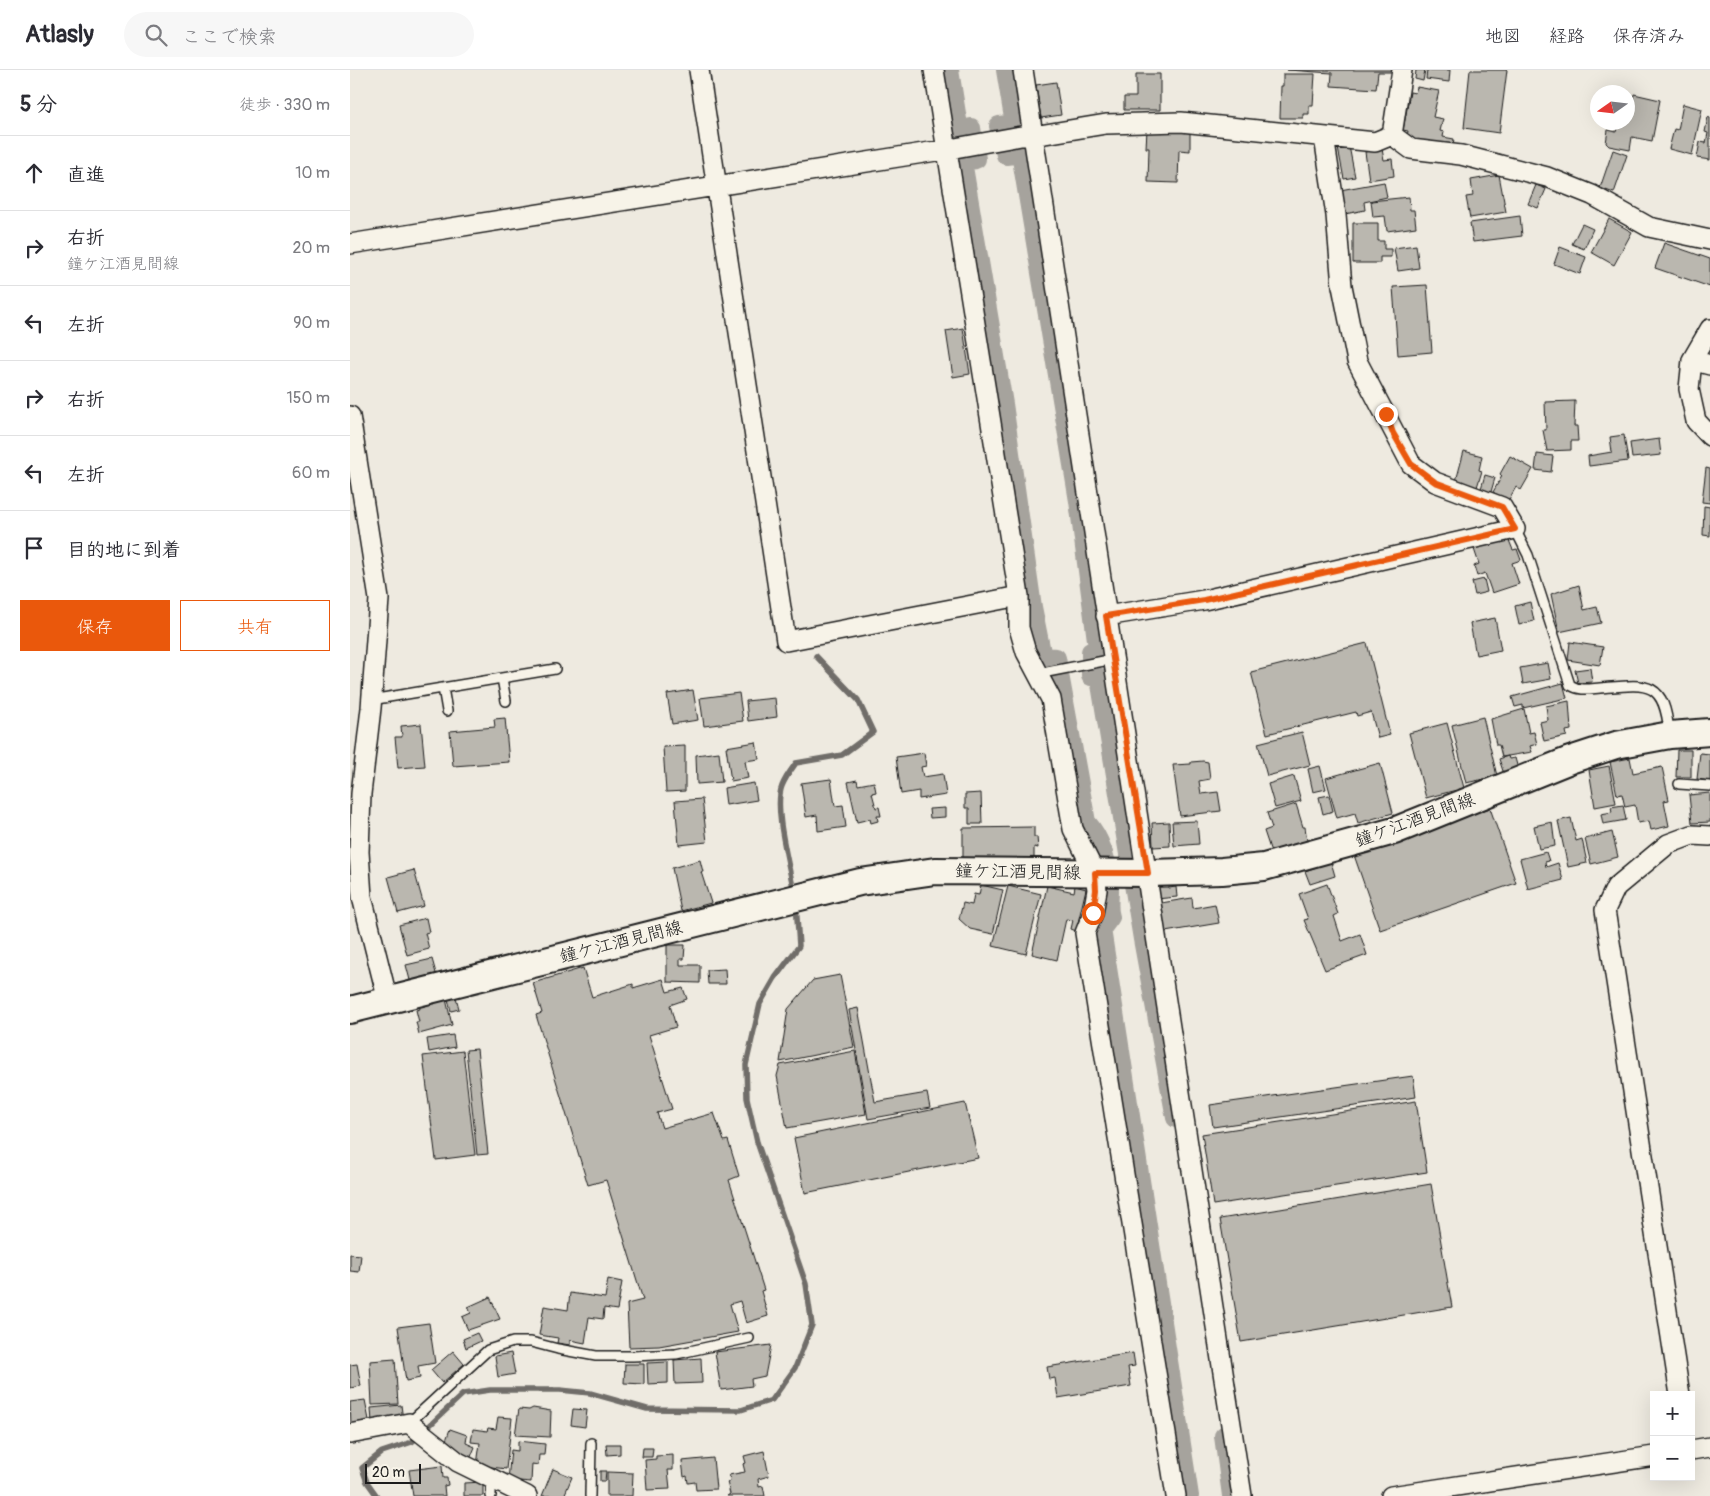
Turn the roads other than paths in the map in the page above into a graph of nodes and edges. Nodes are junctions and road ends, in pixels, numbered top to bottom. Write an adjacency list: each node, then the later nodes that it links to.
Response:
1 (699, 70): 9 (street)
2 (934, 70): 8 (street)
3 (1023, 70): 6 (street)
4 (1402, 70): 5 (street)
5 (1392, 135): 7 (street); 10 (street)
6 (1027, 136): 7 (street); 8 (street); 18 (street)
7 (1324, 137): 16 (street)
8 (951, 149): 9 (street); 17 (street)
9 (716, 185): 11 (street); 17 (street)
10 (1710, 240)
11 (350, 244)
12 (1710, 329): 13 (street)
13 (1701, 362): 15 (street)
14 (350, 416): 24 (street)
15 (1710, 436)
16 (1515, 529): 18 (street); 28 (lane)
17 (1019, 596): 21 (street)
18 (1106, 616): 19 (street)
19 (1114, 659): 21 (lane); 33 (street)
20 (555, 669): 22 (lane)
21 (1037, 674): 32 (street)
22 (502, 678): 23 (lane); 25 (lane)
23 (443, 688): 24 (lane); 26 (lane)
24 (372, 700): 34 (street)
25 (506, 701)
26 (447, 711)
27 (1710, 732): 28 (main road, 鐘ケ江酒見間線)
28 (1670, 735): 33 (main road, 鐘ケ江酒見間線)
29 (1679, 784): 30 (lane)
30 (1710, 786)
31 (1710, 836): 37 (street)
32 (1098, 873): 33 (main road, 鐘ケ江酒見間線); 34 (main road, 鐘ケ江酒見間線); 47 (street)
33 (1144, 873): 48 (street)
34 (388, 1001): 35 (main road, 鐘ケ江酒見間線)
35 (350, 1010)
36 (750, 1338): 38 (lane)
37 (1679, 1391)
38 (409, 1423): 39 (street); 44 (street)
39 (350, 1434)
40 (591, 1443): 46 (lane)
41 (1710, 1447): 42 (street)
42 (1695, 1449)
43 (1650, 1457): 49 (street)
44 (491, 1488): 45 (street)
45 (527, 1496)
46 (590, 1496)
47 (1176, 1496)
48 (1242, 1496)
49 (1391, 1496)

